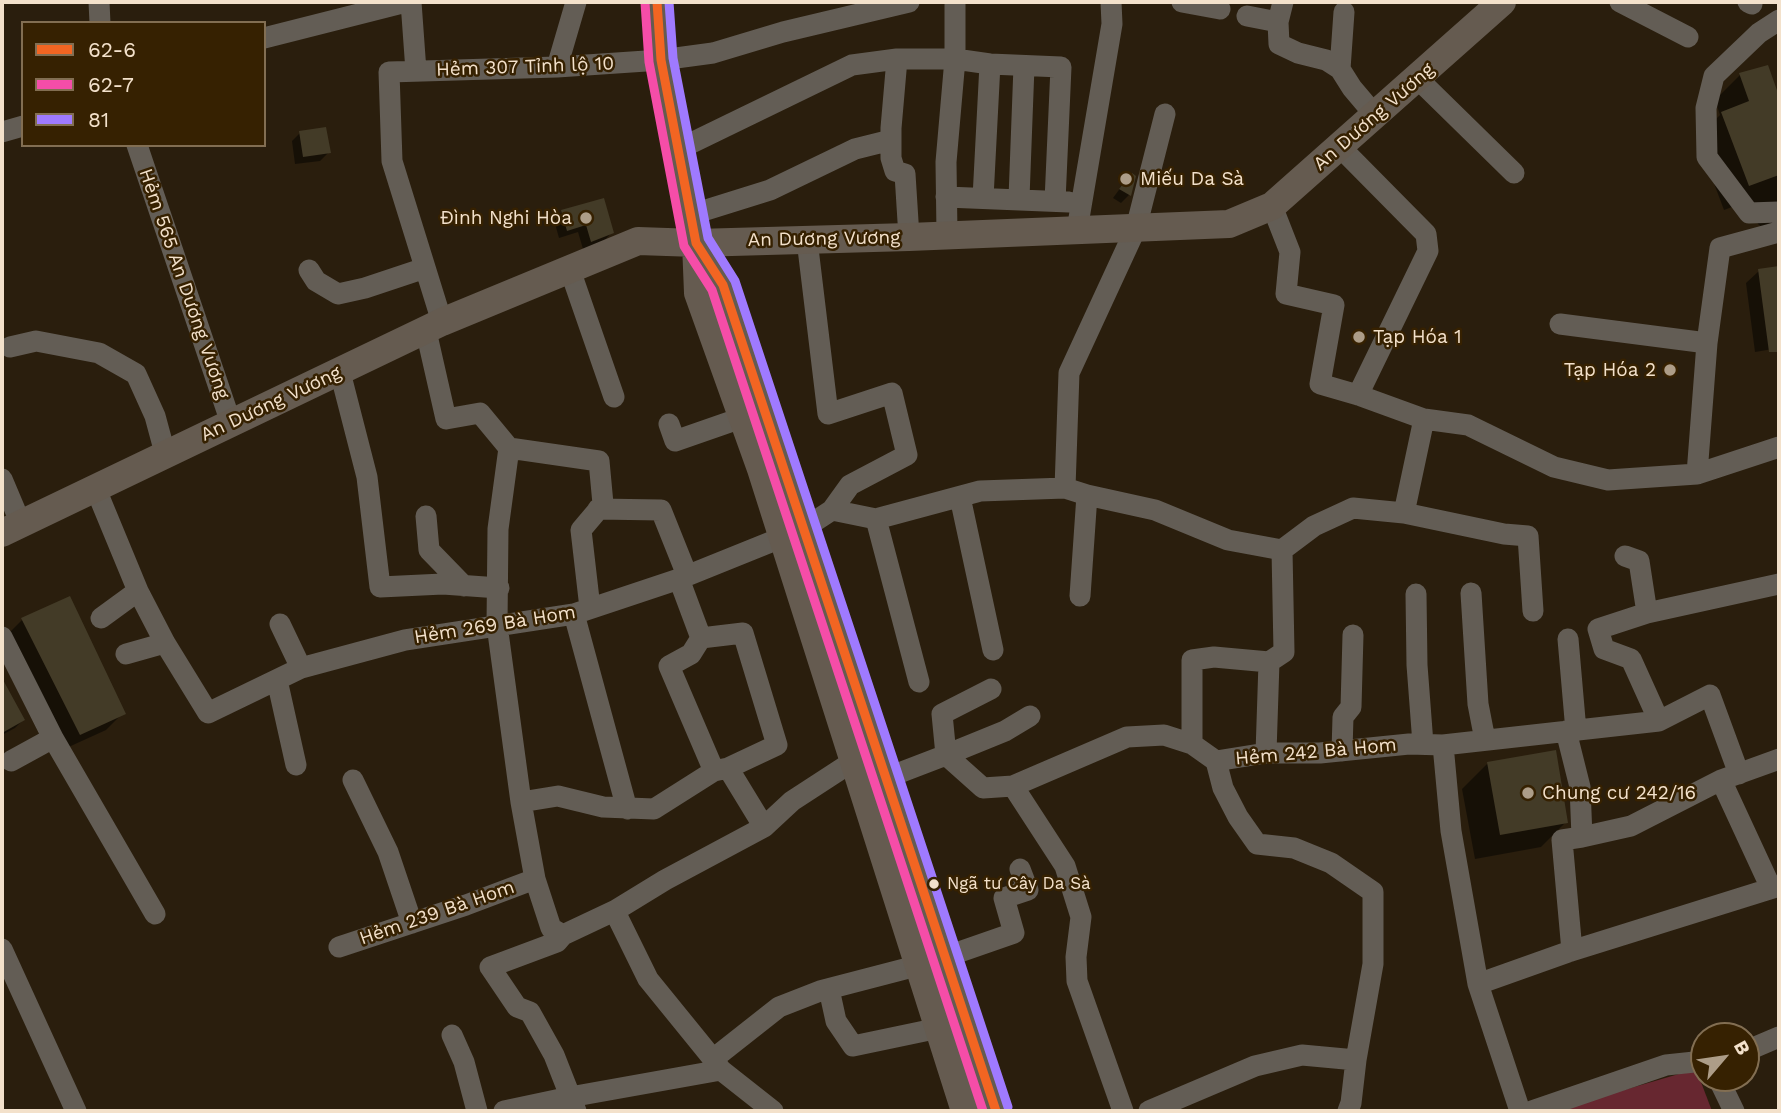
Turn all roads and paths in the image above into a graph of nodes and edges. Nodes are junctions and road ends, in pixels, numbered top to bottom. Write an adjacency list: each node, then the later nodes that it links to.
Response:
1 (99, 2): 16 (street)
2 (408, 2): 18 (street); 26 (street)
3 (576, 2): 24 (street)
4 (657, 2): 21 (main road)
5 (909, 2): 21 (street, Hẻm 307 Tỉnh lộ 10)
6 (955, 2): 20 (street)
7 (1111, 2): 44 (street)
8 (1182, 2): 11 (street)
9 (1502, 2): 27 (main road, An Dương Vương)
10 (1620, 2): 17 (street)
11 (1220, 9)
12 (1280, 12): 14 (street); 25 (street)
13 (1344, 12): 25 (street)
14 (1247, 16)
15 (1779, 20): 42 (street)
16 (100, 21)
17 (1688, 37)
18 (266, 38)
19 (897, 59): 20 (street); 32 (street); 35 (street)
20 (955, 59): 22 (street); 37 (street)
21 (661, 60): 24 (street, Hẻm 307 Tỉnh lộ 10); 35 (main road)
22 (990, 64): 23 (street); 38 (street)
23 (1024, 66): 39 (street); 40 (street)
24 (557, 67): 26 (street, Hẻm 307 Tỉnh lộ 10)
25 (1340, 69): 29 (street)
26 (415, 71): 51 (street, Hẻm 307 Tỉnh lộ 10)
27 (1418, 79): 29 (main road, An Dương Vương); 36 (street)
28 (1165, 114): 45 (street)
29 (1374, 114): 34 (main road, An Dương Vương)
30 (21, 127): 31 (street)
31 (2, 132)
32 (891, 140): 43 (street); 48 (street)
33 (139, 147): 63 (street, Hẻm 565 An Dương Vương)
34 (1340, 147): 41 (main road, An Dương Vương); 59 (street)
35 (677, 150): 43 (main road)
36 (1514, 173)
37 (946, 197): 38 (street); 47 (street)
38 (982, 198): 39 (street)
39 (1019, 198): 40 (street)
40 (1055, 201): 44 (street)
41 (1272, 206): 45 (main road, An Dương Vương); 59 (street)
42 (1779, 212)
43 (690, 215): 50 (main road)
44 (1079, 217): 45 (main road, An Dương Vương); 47 (main road, An Dương Vương)
45 (1136, 228): 71 (street)
46 (1779, 232): 56 (street)
47 (947, 234): 48 (main road, An Dương Vương)
48 (909, 237): 49 (main road, An Dương Vương)
49 (807, 240): 50 (main road, An Dương Vương); 75 (street, Hẻm 269 Bà Hom)
50 (695, 243): 53 (main road, An Dương Vương); 61 (main road); 80 (main road)
51 (425, 268): 52 (street); 55 (street)
52 (309, 270)
53 (570, 270): 55 (main road, An Dương Vương); 60 (street)
54 (1560, 324): 56 (street)
55 (434, 327): 58 (main road, An Dương Vương); 66 (street)
56 (1707, 343): 68 (street)
57 (10, 347): 67 (street)
58 (340, 372): 63 (main road, An Dương Vương); 85 (street)
59 (1358, 395): 62 (street)
60 (614, 397)
61 (744, 417): 64 (street); 80 (main road)
62 (1424, 419): 68 (street); 76 (street)
63 (231, 423): 67 (main road, An Dương Vương)
64 (669, 424)
65 (1779, 447): 68 (street)
66 (509, 448): 74 (street); 86 (street)
67 (165, 453): 70 (main road, An Dương Vương)
68 (1697, 474)
69 (2, 479): 79 (street)
70 (95, 487): 79 (main road, An Dương Vương); 87 (street)
71 (1065, 488): 72 (street); 73 (street)
72 (1087, 495): 81 (street); 90 (street)
73 (960, 497): 78 (street); 102 (street)
74 (598, 509): 83 (street); 91 (street)
75 (832, 510): 78 (street); 80 (street, Hẻm 269 Bà Hom)
76 (1404, 513): 81 (street); 92 (street)
77 (426, 516): 85 (street)
78 (876, 519): 107 (street)
79 (11, 529)
80 (793, 533): 83 (street, Hẻm 269 Bà Hom); 120 (main road); 126 (main road)
81 (1282, 550): 104 (street)
82 (1625, 556): 93 (street)
83 (683, 577): 91 (street, Hẻm 269 Bà Hom); 99 (street)
84 (1779, 584): 93 (street)
85 (464, 586): 86 (street)
86 (499, 589): 96 (street)
87 (138, 591): 94 (street); 101 (street)
88 (1471, 593): 113 (street)
89 (1416, 594): 115 (street)
90 (1080, 596)
91 (582, 611): 96 (street, Hẻm 269 Bà Hom); 130 (street)
92 (1533, 611)
93 (1647, 613): 110 (street)
94 (101, 618)
95 (280, 624): 105 (street)
96 (497, 625): 105 (street, Hẻm 269 Bà Hom); 129 (street)
97 (1353, 635): 116 (street)
98 (2, 637): 112 (street)
99 (701, 638): 124 (street); 124 (street)
100 (1568, 639): 111 (street)
101 (165, 643): 103 (street); 106 (street, Hẻm 269 Bà Hom)
102 (993, 650)
103 (127, 654)
104 (1269, 662): 114 (street); 117 (street)
105 (301, 668): 106 (street, Hẻm 269 Bà Hom)
106 (277, 680): 123 (street)
107 (919, 682)
108 (991, 689): 118 (street)
109 (1030, 716): 118 (street)
110 (1659, 721): 111 (street, Hẻm 242 Bà Hom); 125 (street)
111 (1571, 731): 113 (street, Hẻm 242 Bà Hom); 132 (street)
112 (53, 738): 121 (street); 137 (street)
113 (1485, 740): 115 (street, Hẻm 242 Bà Hom)
114 (1192, 744): 122 (street, Hẻm 242 Bà Hom); 128 (street, Hẻm 242 Bà Hom)
115 (1433, 745): 116 (street, Hẻm 242 Bà Hom); 144 (street)
116 (1342, 751): 117 (street, Hẻm 242 Bà Hom)
117 (1266, 753): 122 (street, Hẻm 242 Bà Hom)
118 (946, 755): 126 (street); 128 (street, Hẻm 242 Bà Hom)
119 (1779, 759): 125 (street)
120 (855, 760): 131 (street); 143 (main road)
121 (11, 761)
122 (1216, 761): 150 (street)
123 (296, 765)
124 (721, 770): 130 (street); 131 (street)
125 (1730, 777): 132 (street); 135 (street)
126 (886, 778): 143 (main road)
127 (352, 780): 138 (street)
128 (1013, 786): 161 (street)
129 (521, 802): 130 (street); 134 (street)
130 (627, 809)
131 (764, 827): 136 (street)
132 (1582, 837): 142 (street)
133 (1020, 869): 143 (street)
134 (535, 879): 138 (street, Hẻm 239 Bà Hom); 139 (street)
135 (1775, 887): 142 (street)
136 (616, 910): 139 (street); 152 (street)
137 (155, 914)
138 (412, 923): 140 (street, Hẻm 239 Bà Hom)
139 (563, 935): 154 (street)
140 (339, 947)
141 (2, 950): 156 (street)
142 (1573, 951): 144 (street)
143 (932, 961): 145 (street); 146 (main road); 155 (main road)
144 (1478, 984): 164 (street)
145 (829, 989): 146 (street); 152 (street)
146 (939, 1028): 160 (main road)
147 (452, 1035): 157 (street)
148 (1779, 1037): 149 (street)
149 (1760, 1045)
150 (1356, 1060): 162 (street); 163 (street)
151 (1690, 1062): 165 (street)
152 (717, 1064): 154 (street); 159 (street)
153 (1725, 1092): 166 (street)
154 (573, 1104): 158 (street)
155 (992, 1110)
156 (76, 1111)
157 (477, 1111)
158 (504, 1111)
159 (773, 1111)
160 (965, 1111)
161 (1123, 1111)
162 (1149, 1111)
163 (1348, 1111)
164 (1520, 1111)
165 (1532, 1111)
166 (1734, 1111)

